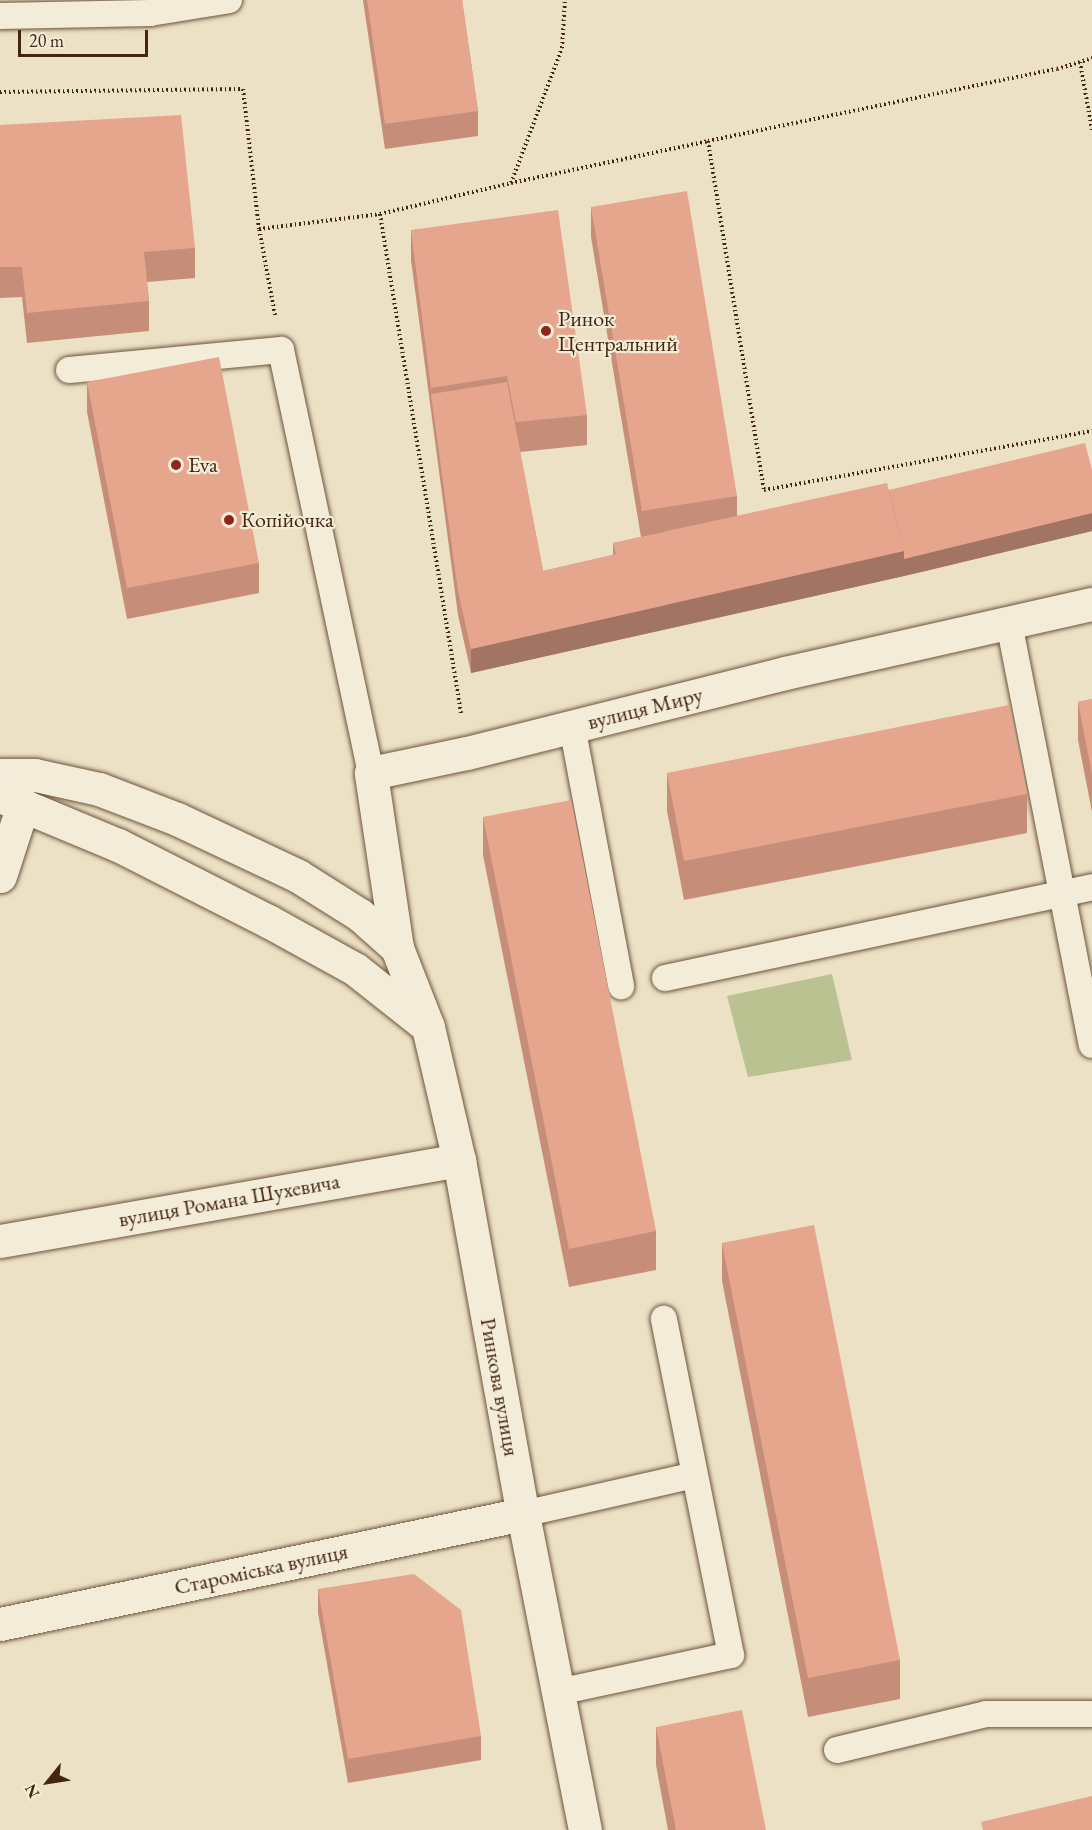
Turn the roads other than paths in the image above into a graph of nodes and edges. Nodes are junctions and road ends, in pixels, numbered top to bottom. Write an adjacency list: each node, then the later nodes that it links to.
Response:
1 (229, 0): 2 (lane)
2 (0, 16)
3 (69, 370): 7 (lane)
4 (1092, 604): 5 (street, вулиця Миру)
5 (1009, 623): 6 (street, вулиця Миру); 12 (lane)
6 (572, 726): 7 (street, вулиця Миру); 15 (lane)
7 (371, 772): 13 (street)
8 (0, 775): 13 (street)
9 (12, 801): 10 (street); 16 (street)
10 (0, 876)
11 (1092, 887): 12 (lane)
12 (1062, 894): 14 (lane); 17 (lane)
13 (398, 948): 16 (street, Ринкова вулиця)
14 (666, 978)
15 (621, 986)
16 (428, 1027): 18 (street, Ринкова вулиця)
17 (1092, 1045)
18 (459, 1160): 19 (street, вулиця Романа Шухевича); 22 (street, Ринкова вулиця)
19 (0, 1240)
20 (664, 1319): 21 (lane)
21 (694, 1475): 22 (lane); 24 (lane)
22 (523, 1514): 23 (street, Староміська вулиця); 24 (street, Ринкова вулиця)
23 (0, 1624)
24 (558, 1692): 27 (street, Ринкова вулиця)
25 (1092, 1714): 26 (lane)
26 (837, 1750)
27 (585, 1830)

